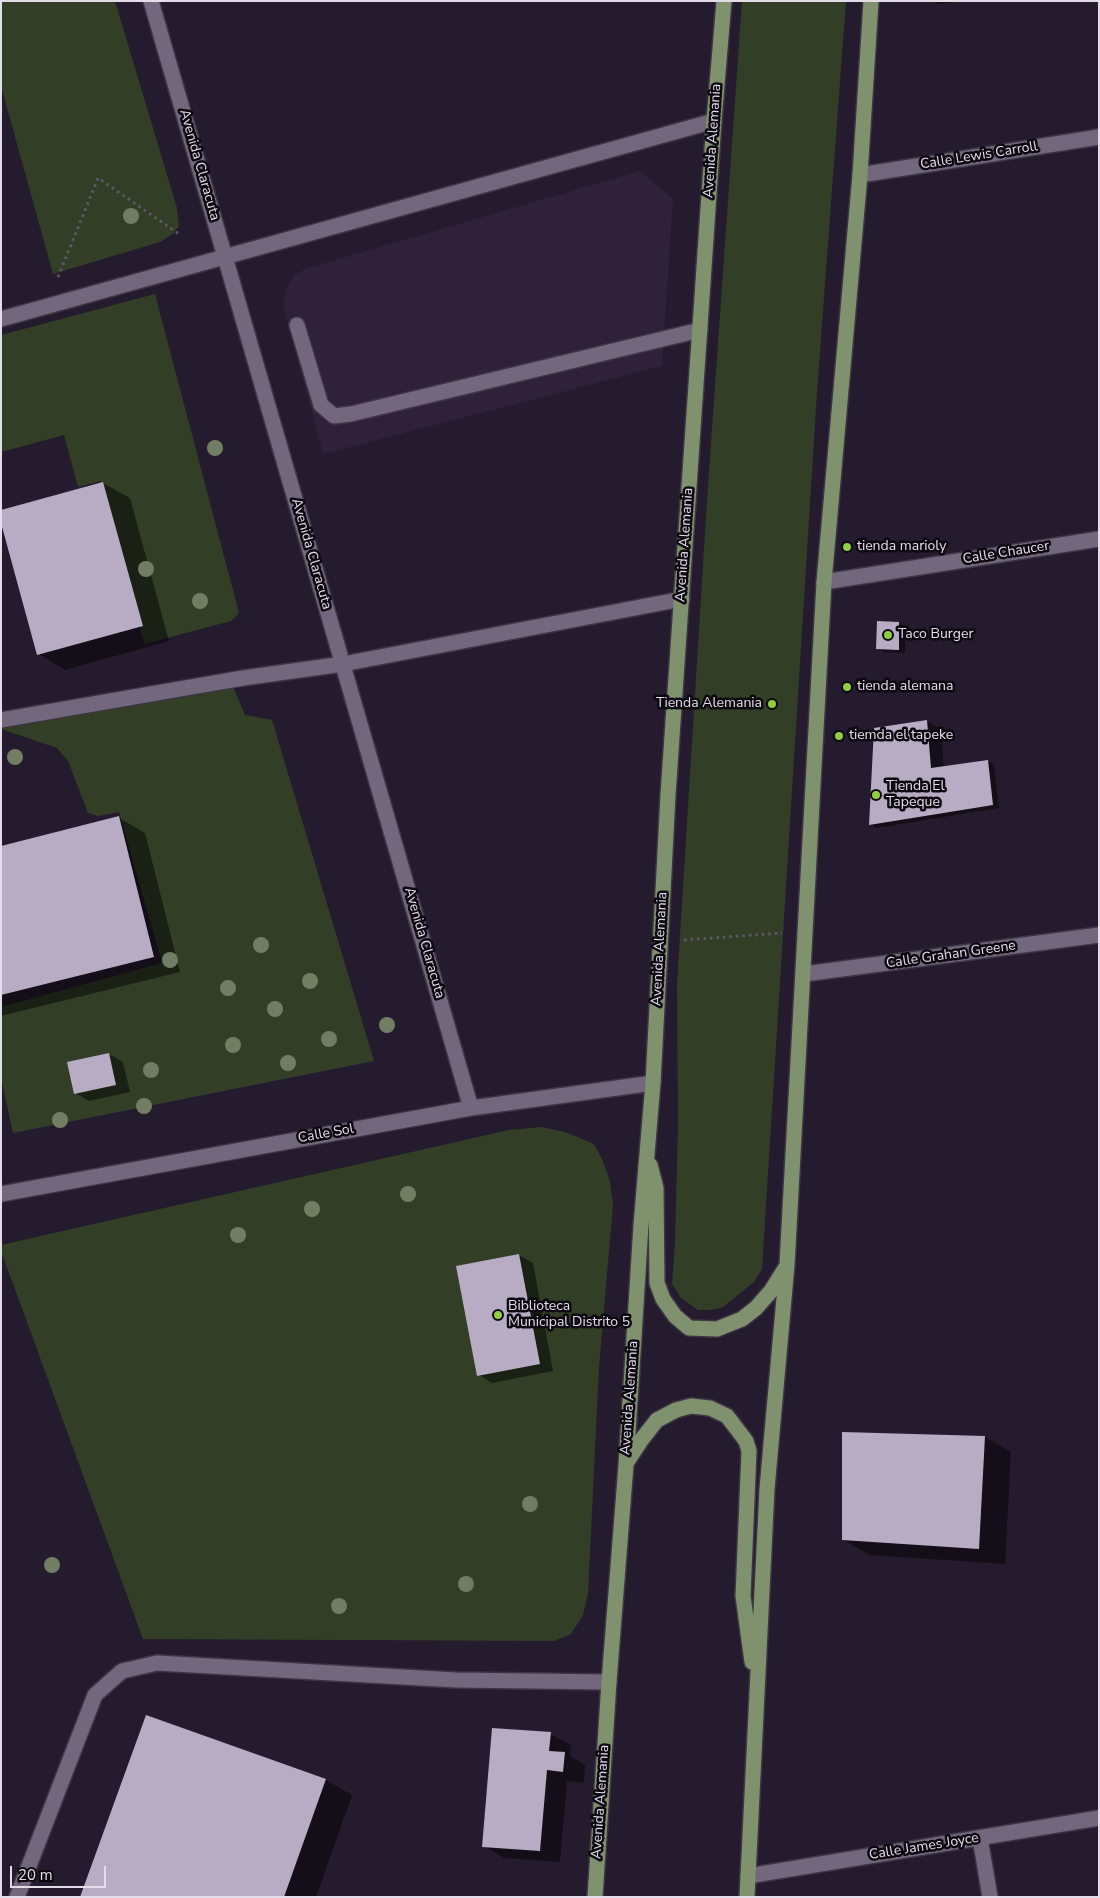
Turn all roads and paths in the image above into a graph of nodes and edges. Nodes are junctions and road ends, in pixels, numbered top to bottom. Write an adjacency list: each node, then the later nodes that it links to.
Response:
1 (151, 1): 8 (street, Avenida Claracuta)
2 (724, 1): 4 (main road, Avenida Alemania)
3 (871, 1): 6 (main road)
4 (714, 121): 8 (street); 12 (main road, Avenida Alemania)
5 (1099, 137): 6 (street, Calle Lewis Carroll)
6 (860, 175): 14 (main road)
7 (179, 234): 9 (path)
8 (225, 256): 10 (street); 16 (street, Avenida Claracuta)
9 (58, 277)
10 (1, 319)
11 (297, 325): 12 (street)
12 (700, 330): 15 (main road, Avenida Alemania)
13 (1099, 539): 14 (street, Calle Chaucer)
14 (824, 582): 18 (main road)
15 (682, 599): 16 (street); 20 (main road, Avenida Alemania)
16 (343, 664): 17 (street); 23 (street, Avenida Claracuta)
17 (1, 720)
18 (806, 931): 20 (path); 21 (main road)
19 (1099, 935): 21 (street, Calle Grahan Greene)
20 (660, 941): 22 (main road, Avenida Alemania)
21 (804, 974): 26 (main road)
22 (652, 1083): 23 (street, Calle Sol); 24 (main road, Avenida Alemania)
23 (471, 1108): 25 (street, Calle Sol)
24 (646, 1151): 26 (main road); 27 (main road, Avenida Alemania)
25 (1, 1194)
26 (787, 1265): 29 (main road)
27 (626, 1465): 28 (main road, Avenida Alemania); 29 (main road)
28 (609, 1682): 33 (street); 34 (main road, Avenida Alemania)
29 (757, 1695): 32 (main road)
30 (1099, 1818): 31 (street, Calle James Joyce)
31 (980, 1838): 32 (street, Calle James Joyce); 36 (street)
32 (748, 1876): 35 (main road)
33 (17, 1897)
34 (595, 1897)
35 (747, 1897)
36 (990, 1897)

